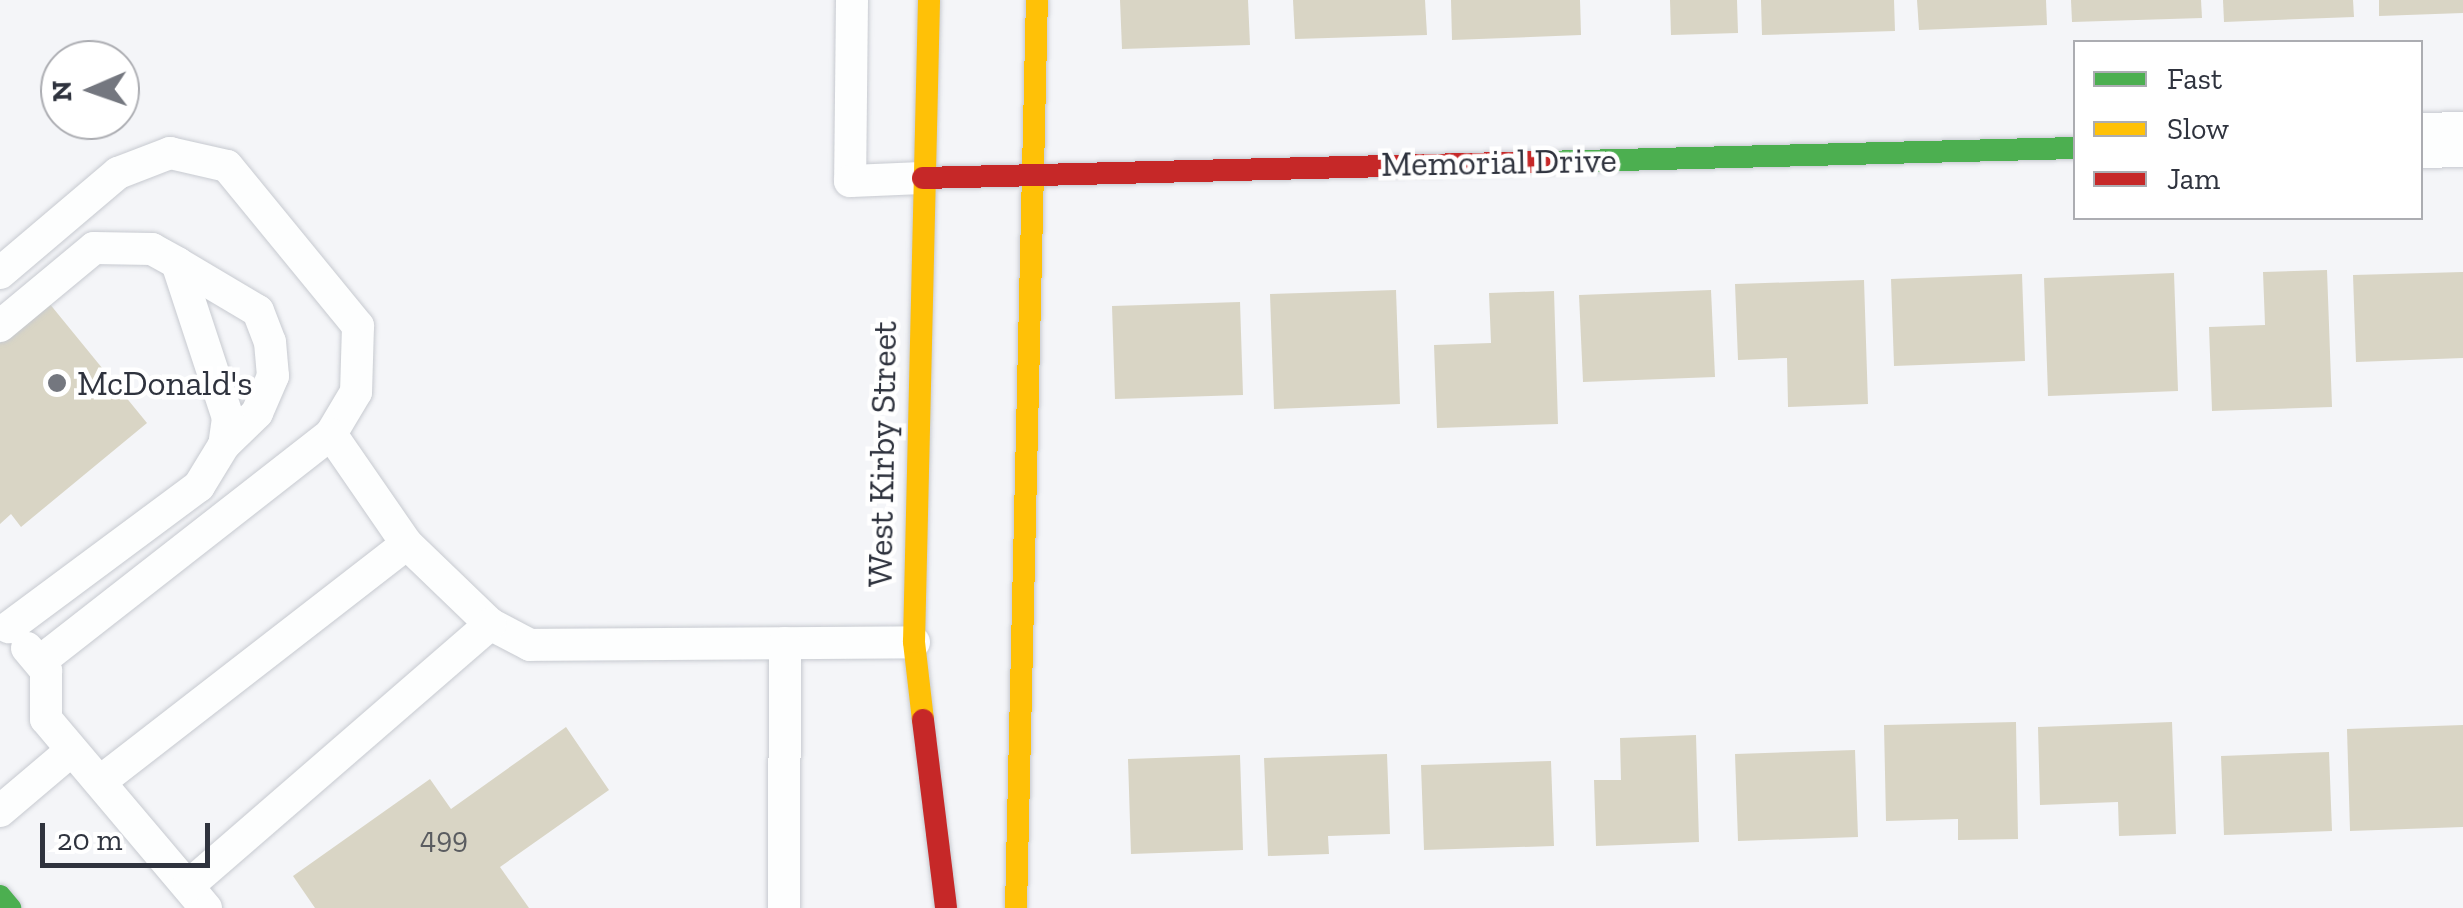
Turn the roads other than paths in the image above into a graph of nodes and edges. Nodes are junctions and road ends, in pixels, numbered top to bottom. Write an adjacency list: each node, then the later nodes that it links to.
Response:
1 (852, 0): 8 (lane)
2 (928, 0): 8 (main road, West Kirby Street)
3 (1037, 0): 7 (main road)
4 (2463, 139): 5 (street)
5 (2423, 140)
6 (2073, 148): 7 (main road, Memorial Drive)
7 (1033, 174): 8 (main road, Memorial Drive); 28 (main road)
8 (923, 178): 17 (main road, West Kirby Street)
9 (177, 263): 11 (lane); 13 (lane); 13 (lane)
10 (0, 274): 12 (lane)
11 (0, 326)
12 (331, 434): 14 (lane); 19 (lane)
13 (224, 445): 15 (lane)
14 (407, 544): 16 (lane); 21 (lane)
15 (5, 621): 19 (lane)
16 (490, 624): 18 (lane); 24 (lane)
17 (914, 642): 18 (lane); 27 (main road, West Kirby Street)
18 (785, 643): 26 (lane)
19 (39, 662): 20 (lane)
20 (72, 750): 21 (lane); 22 (lane)
21 (101, 781): 24 (lane)
22 (0, 812)
23 (0, 896): 25 (main road)
24 (197, 897)
25 (10, 908)
26 (784, 908)
27 (946, 908)
28 (1016, 908)

